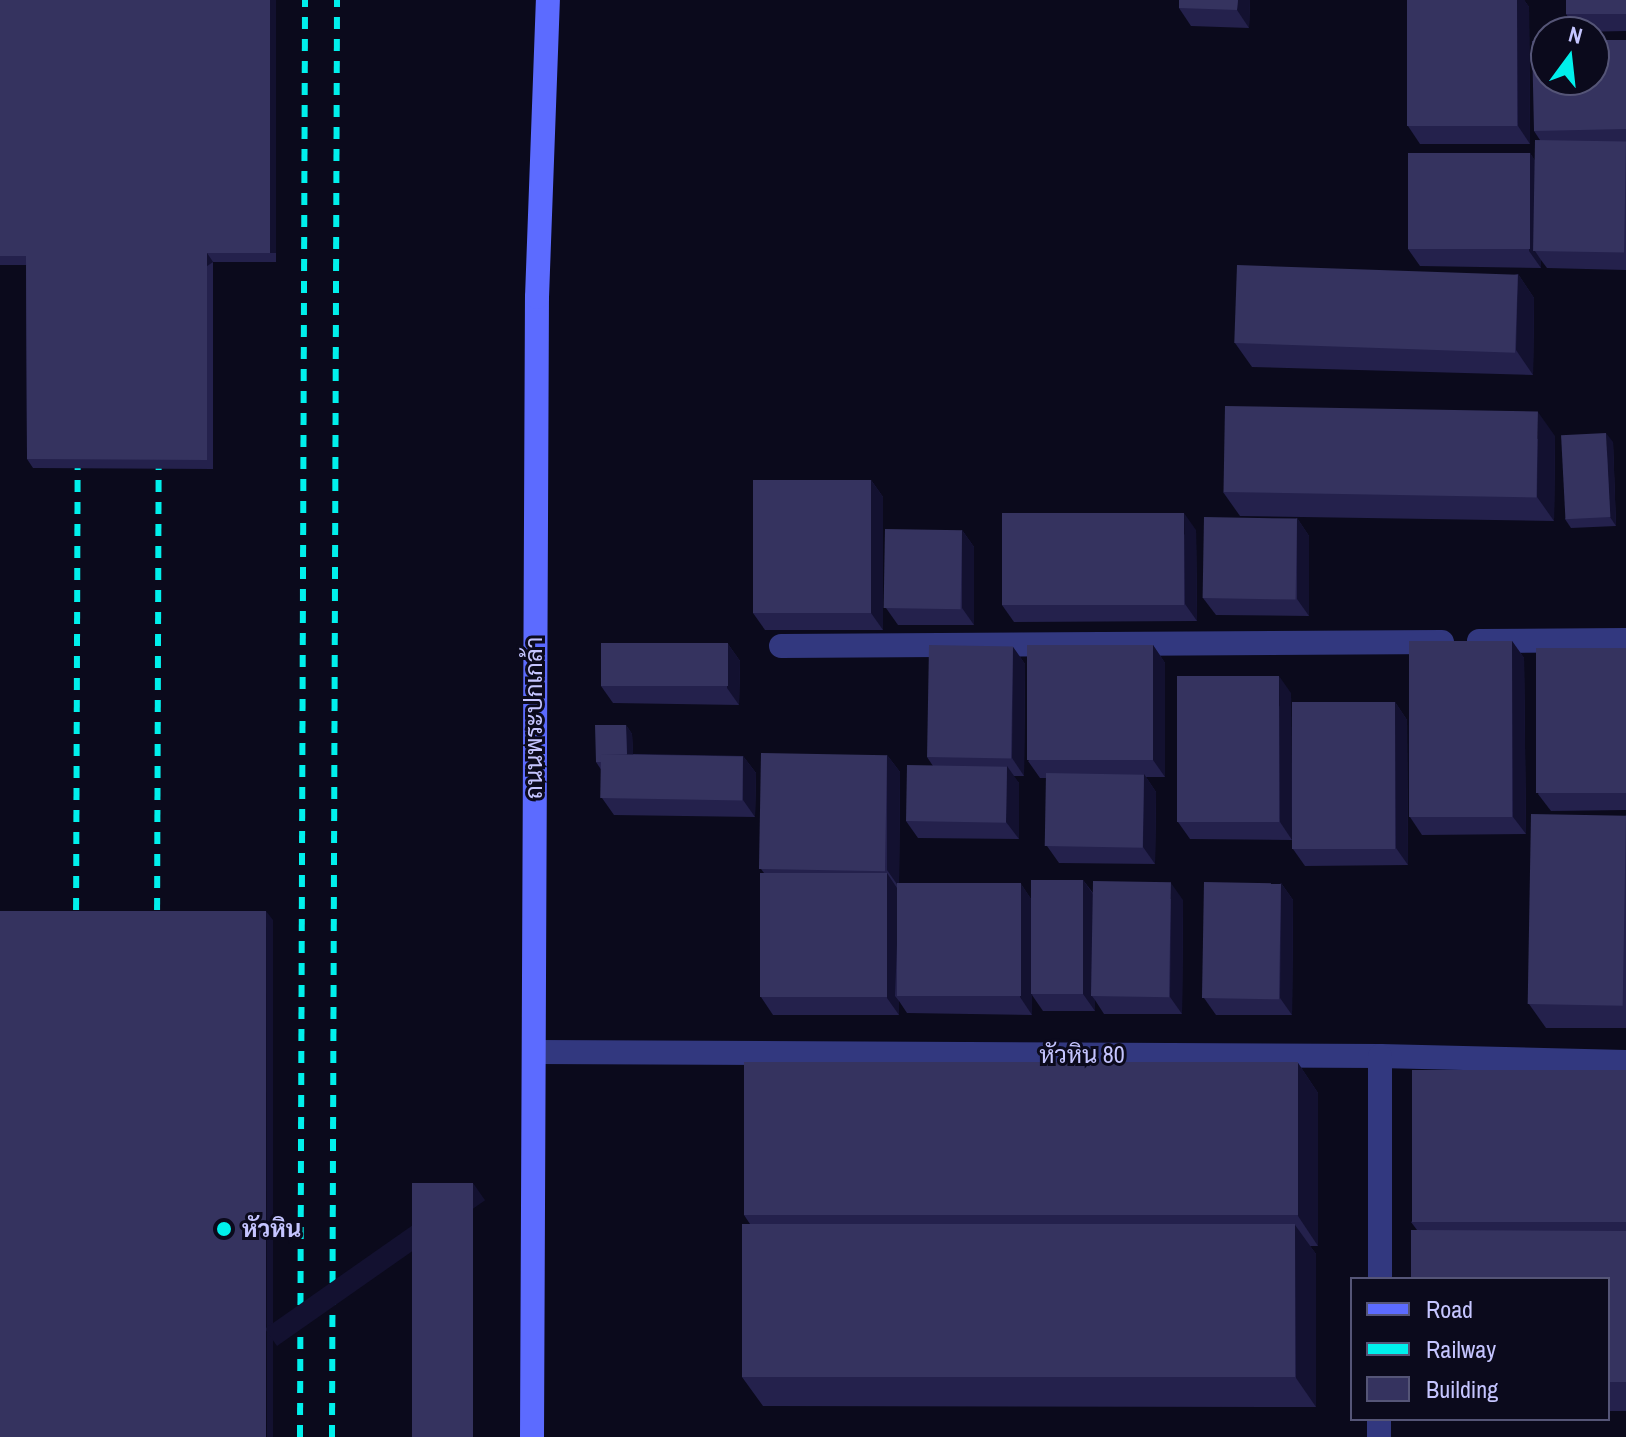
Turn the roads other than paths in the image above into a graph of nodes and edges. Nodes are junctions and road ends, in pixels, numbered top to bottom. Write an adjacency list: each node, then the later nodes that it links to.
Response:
1 (548, 0): 4 (street, ถนนพระปกเกล้า)
2 (1626, 640): 3 (street)
3 (781, 646)
4 (537, 1052): 5 (street, หัวหิน 80); 8 (street, ถนนพระปกเกล้า)
5 (1380, 1056): 6 (street, หัวหิน 80); 7 (street)
6 (1626, 1062)
7 (1380, 1277)
8 (532, 1437)

